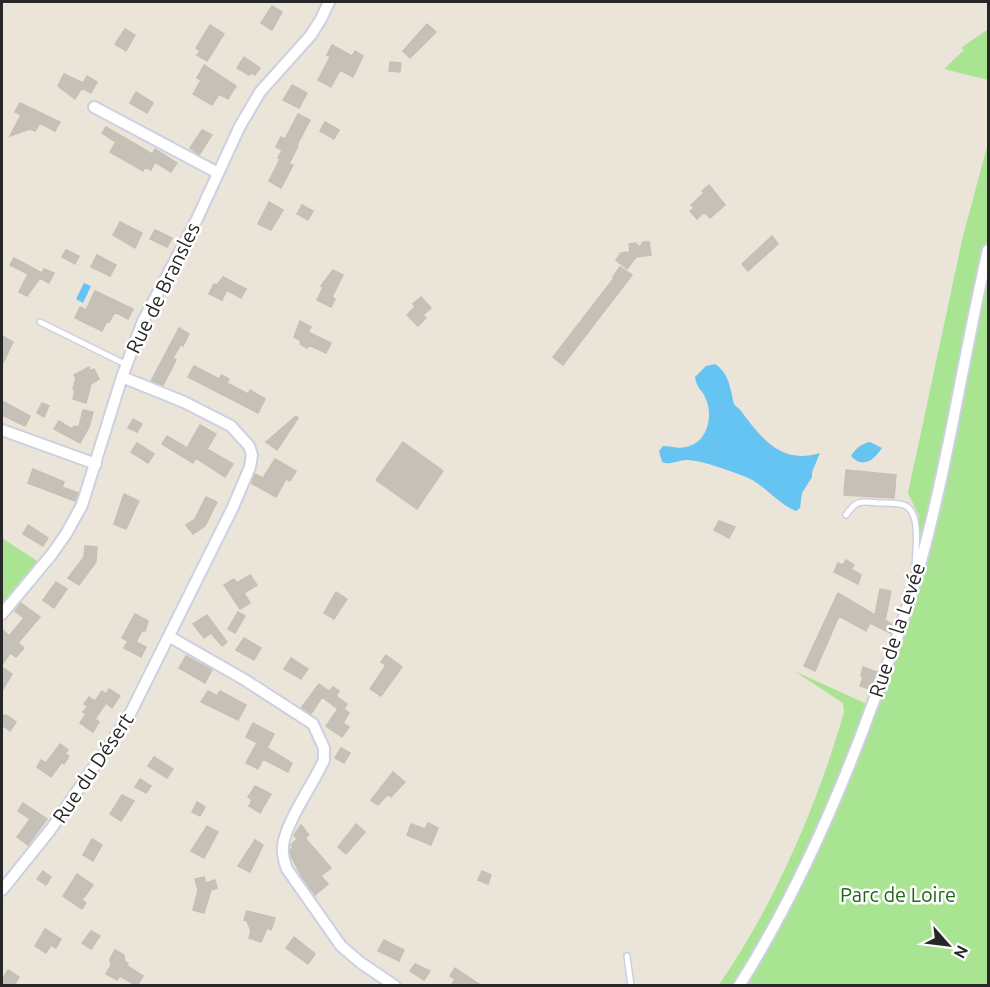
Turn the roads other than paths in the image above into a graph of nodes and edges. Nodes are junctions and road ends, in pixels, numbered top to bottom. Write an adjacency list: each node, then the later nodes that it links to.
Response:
1 (329, 2): 3 (street, Rue de Bransles)
2 (94, 107): 3 (street)
3 (218, 173): 6 (street, Rue de Bransles)
4 (988, 250): 11 (street, Rue de la Levée)
5 (40, 322): 6 (lane)
6 (126, 365): 7 (street, Rue de Bransles)
7 (122, 377): 9 (street, Rue de Bransles); 13 (street, Rue du Désert)
8 (2, 430): 9 (street)
9 (96, 464): 12 (street, Rue de Bransles)
10 (846, 515): 11 (lane)
11 (916, 577): 18 (street, Rue de la Levée)
12 (2, 614)
13 (170, 636): 14 (street, Rue du Désert); 16 (street)
14 (2, 890)
15 (627, 956): 17 (lane)
16 (395, 986)
17 (631, 986)
18 (739, 986)

